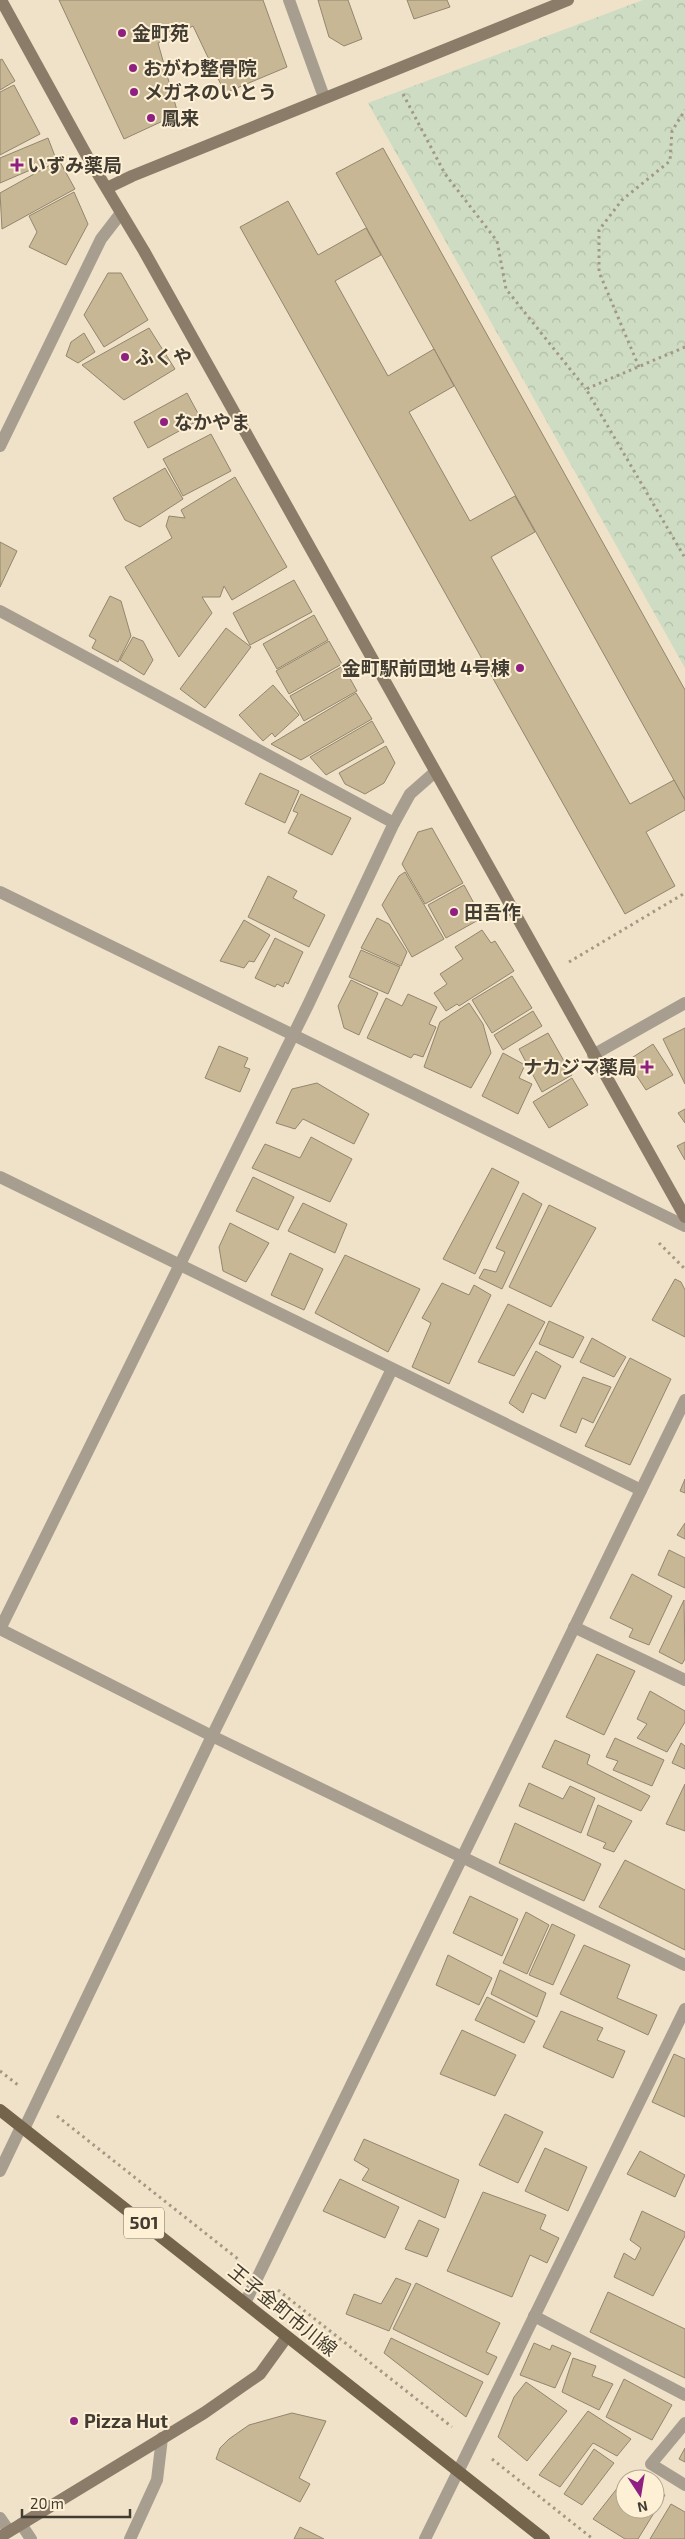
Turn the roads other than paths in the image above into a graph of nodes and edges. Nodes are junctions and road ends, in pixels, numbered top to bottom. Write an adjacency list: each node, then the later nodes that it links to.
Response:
1 (289, 0): 4 (street)
2 (568, 0): 4 (street)
3 (1, 1): 5 (street)
4 (324, 97): 5 (street)
5 (107, 188): 6 (street)
6 (122, 213): 7 (street); 9 (street)
7 (0, 446)
8 (0, 612): 10 (street)
9 (435, 772): 10 (street); 14 (street)
10 (394, 823): 13 (street)
11 (0, 892): 13 (street)
12 (685, 1003): 14 (street)
13 (292, 1035): 17 (street); 18 (street)
14 (593, 1054): 16 (street)
15 (0, 1177): 18 (street)
16 (685, 1217)
17 (685, 1226)
18 (178, 1266): 19 (street); 23 (street)
19 (392, 1369): 21 (street); 25 (street)
20 (685, 1400): 21 (street)
21 (640, 1490): 22 (street)
22 (574, 1626): 24 (street); 26 (street)
23 (0, 1629): 25 (street)
24 (685, 1680)
25 (212, 1736): 26 (street); 30 (street)
26 (462, 1858): 27 (street); 32 (street)
27 (685, 1965)
28 (685, 2009): 33 (street)
29 (0, 2110): 30 (main road, 王子金町市川線 / 501)
30 (22, 2128): 31 (street); 32 (main road, 王子金町市川線 / 501)
31 (0, 2171)
32 (245, 2303): 34 (main road, 王子金町市川線 / 501)
33 (534, 2316): 35 (street); 38 (street)
34 (286, 2338): 37 (street); 38 (main road, 王子金町市川線 / 501)
35 (685, 2395)
36 (685, 2423): 39 (street)
37 (162, 2438): 41 (street); 44 (street)
38 (458, 2471): 45 (street); 46 (main road, 王子金町市川線 / 501)
39 (685, 2485)
40 (0, 2518): 42 (street)
41 (22, 2524): 42 (street); 43 (street)
42 (4, 2534)
43 (31, 2539)
44 (130, 2539)
45 (425, 2539)
46 (544, 2539)

